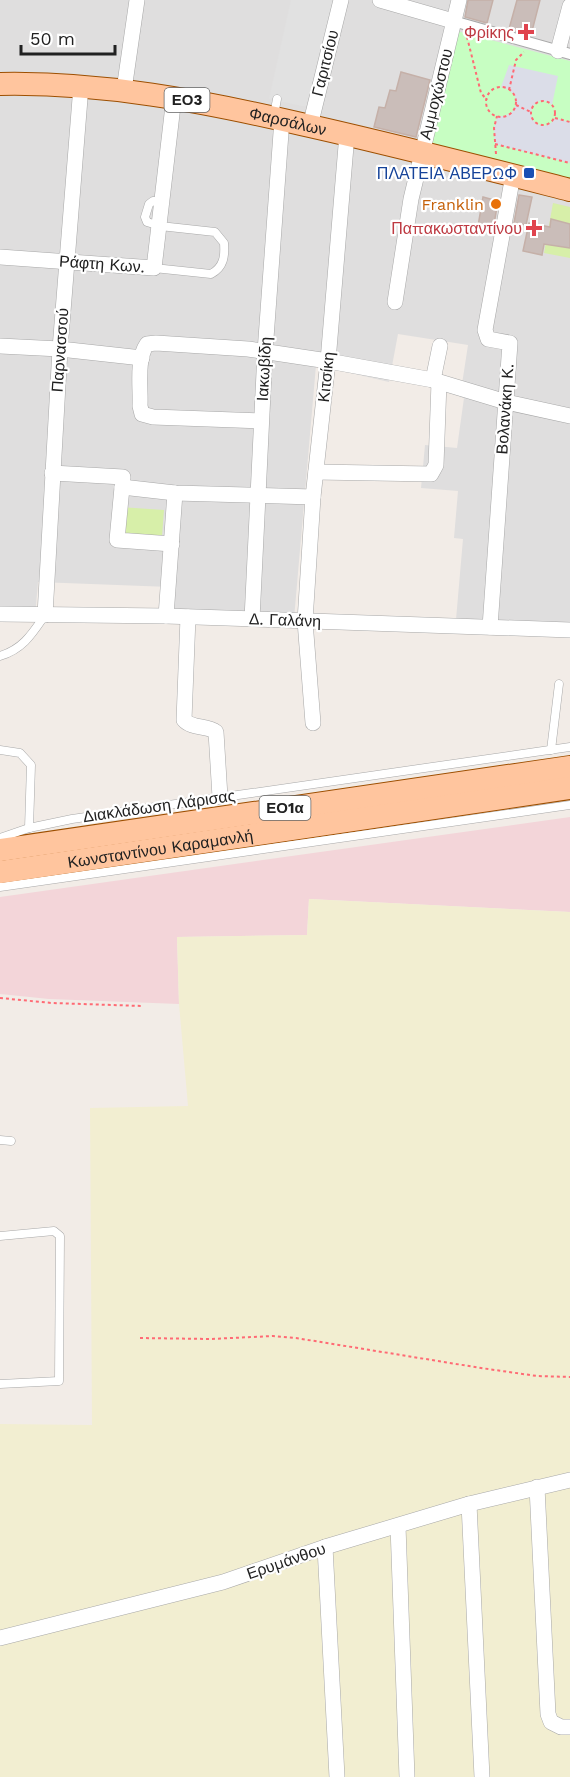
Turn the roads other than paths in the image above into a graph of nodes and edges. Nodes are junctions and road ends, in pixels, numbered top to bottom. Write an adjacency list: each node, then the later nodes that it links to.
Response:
1 (137, 0): 10 (street)
2 (341, 0): 13 (street, Γαριτσίου)
3 (380, 0): 6 (street)
4 (459, 0): 6 (street, Αμμοχώστου)
5 (570, 6): 7 (street)
6 (458, 22): 7 (street); 15 (street, Αμμοχώστου)
7 (564, 53)
8 (0, 84): 9 (main road, Φαρσάλων / ΕΟ3)
9 (81, 86): 10 (main road, Φαρσάλων / ΕΟ3); 20 (street, Παρνασσού)
10 (124, 90): 11 (main road, Φαρσάλων / ΕΟ3)
11 (174, 97): 12 (main road, Φαρσάλων / ΕΟ3); 18 (street)
12 (277, 112): 13 (main road, Φαρσάλων / ΕΟ3); 27 (street, Ιακωβίδη)
13 (310, 126): 14 (main road, Φαρσάλων / ΕΟ3)
14 (347, 134): 15 (main road, Φαρσάλων / ΕΟ3); 28 (street, Κιτσίκη)
15 (421, 152): 16 (main road, Φαρσάλων / ΕΟ3); 22 (street, Αμμοχώστου)
16 (505, 173): 17 (main road, Φαρσάλων / ΕΟ3); 30 (street, Βολανάκη Κ.)
17 (570, 190)
18 (160, 226): 21 (street); 21 (lane, Ράφτη Κων.)
19 (0, 257): 20 (street, Ράφτη Κων.)
20 (66, 261): 21 (street, Ράφτη Κων.); 25 (street, Παρνασσού)
21 (154, 268)
22 (395, 302)
23 (0, 346): 25 (street)
24 (440, 346): 29 (street)
25 (60, 349): 26 (street); 34 (street, Παρνασσού)
26 (144, 351): 27 (street); 32 (street)
27 (265, 352): 28 (street); 32 (street, Ιακωβίδη)
28 (328, 361): 29 (street); 33 (street, Κιτσίκη)
29 (436, 381): 30 (street); 33 (street)
30 (506, 402): 31 (street); 47 (street, Βολανάκη Κ.)
31 (570, 416)
32 (261, 421): 37 (street, Ιακωβίδη)
33 (316, 471): 38 (street, Κιτσίκη)
34 (52, 473): 35 (street); 41 (street, Παρνασσού)
35 (122, 487): 36 (street); 39 (street)
36 (175, 493): 37 (street); 39 (street)
37 (258, 495): 38 (street); 44 (street, Ιακωβίδη)
38 (313, 497): 45 (street, Κιτσίκη)
39 (172, 544): 42 (street)
40 (0, 614): 41 (street, Δ. Γαλάνη)
41 (45, 615): 42 (street, Δ. Γαλάνη); 48 (lane)
42 (166, 616): 43 (street, Δ. Γαλάνη)
43 (188, 617): 44 (street, Δ. Γαλάνη); 56 (street)
44 (252, 619): 45 (street, Δ. Γαλάνη)
45 (305, 621): 47 (street, Δ. Γαλάνη); 50 (street, Κιτσίκη)
46 (569, 626): 47 (street, Δ. Γαλάνη)
47 (490, 627)
48 (0, 656)
49 (559, 684): 53 (lane)
50 (313, 723)
51 (570, 747): 53 (lane, Διακλάδωση Λάρισας)
52 (0, 750): 58 (lane)
53 (551, 750): 56 (lane, Διακλάδωση Λάρισας)
54 (570, 767): 60 (main road, Κωνσταντίνου Καραμανλή / ΕΟ1α)
55 (570, 788): 61 (main road, Κωνσταντίνου Καραμανλή / ΕΟ1α)
56 (220, 797): 58 (lane, Διακλάδωση Λάρισας)
57 (570, 805): 62 (lane)
58 (29, 828): 59 (lane, Διακλάδωση Λάρισας)
59 (0, 838)
60 (0, 849)
61 (0, 872)
62 (0, 887)
63 (0, 1140): 64 (lane)
64 (11, 1141)
65 (0, 1236): 66 (lane)
66 (0, 1384)
67 (570, 1480): 68 (street, Ερυμάνθου)
68 (537, 1487): 69 (street, Ερυμάνθου); 73 (street)
69 (470, 1504): 70 (street, Ερυμάνθου); 76 (street)
70 (398, 1526): 71 (street, Ερυμάνθου); 75 (street)
71 (325, 1547): 72 (street, Ερυμάνθου); 74 (street)
72 (0, 1638)
73 (570, 1727)
74 (337, 1777)
75 (407, 1777)
76 (482, 1777)

